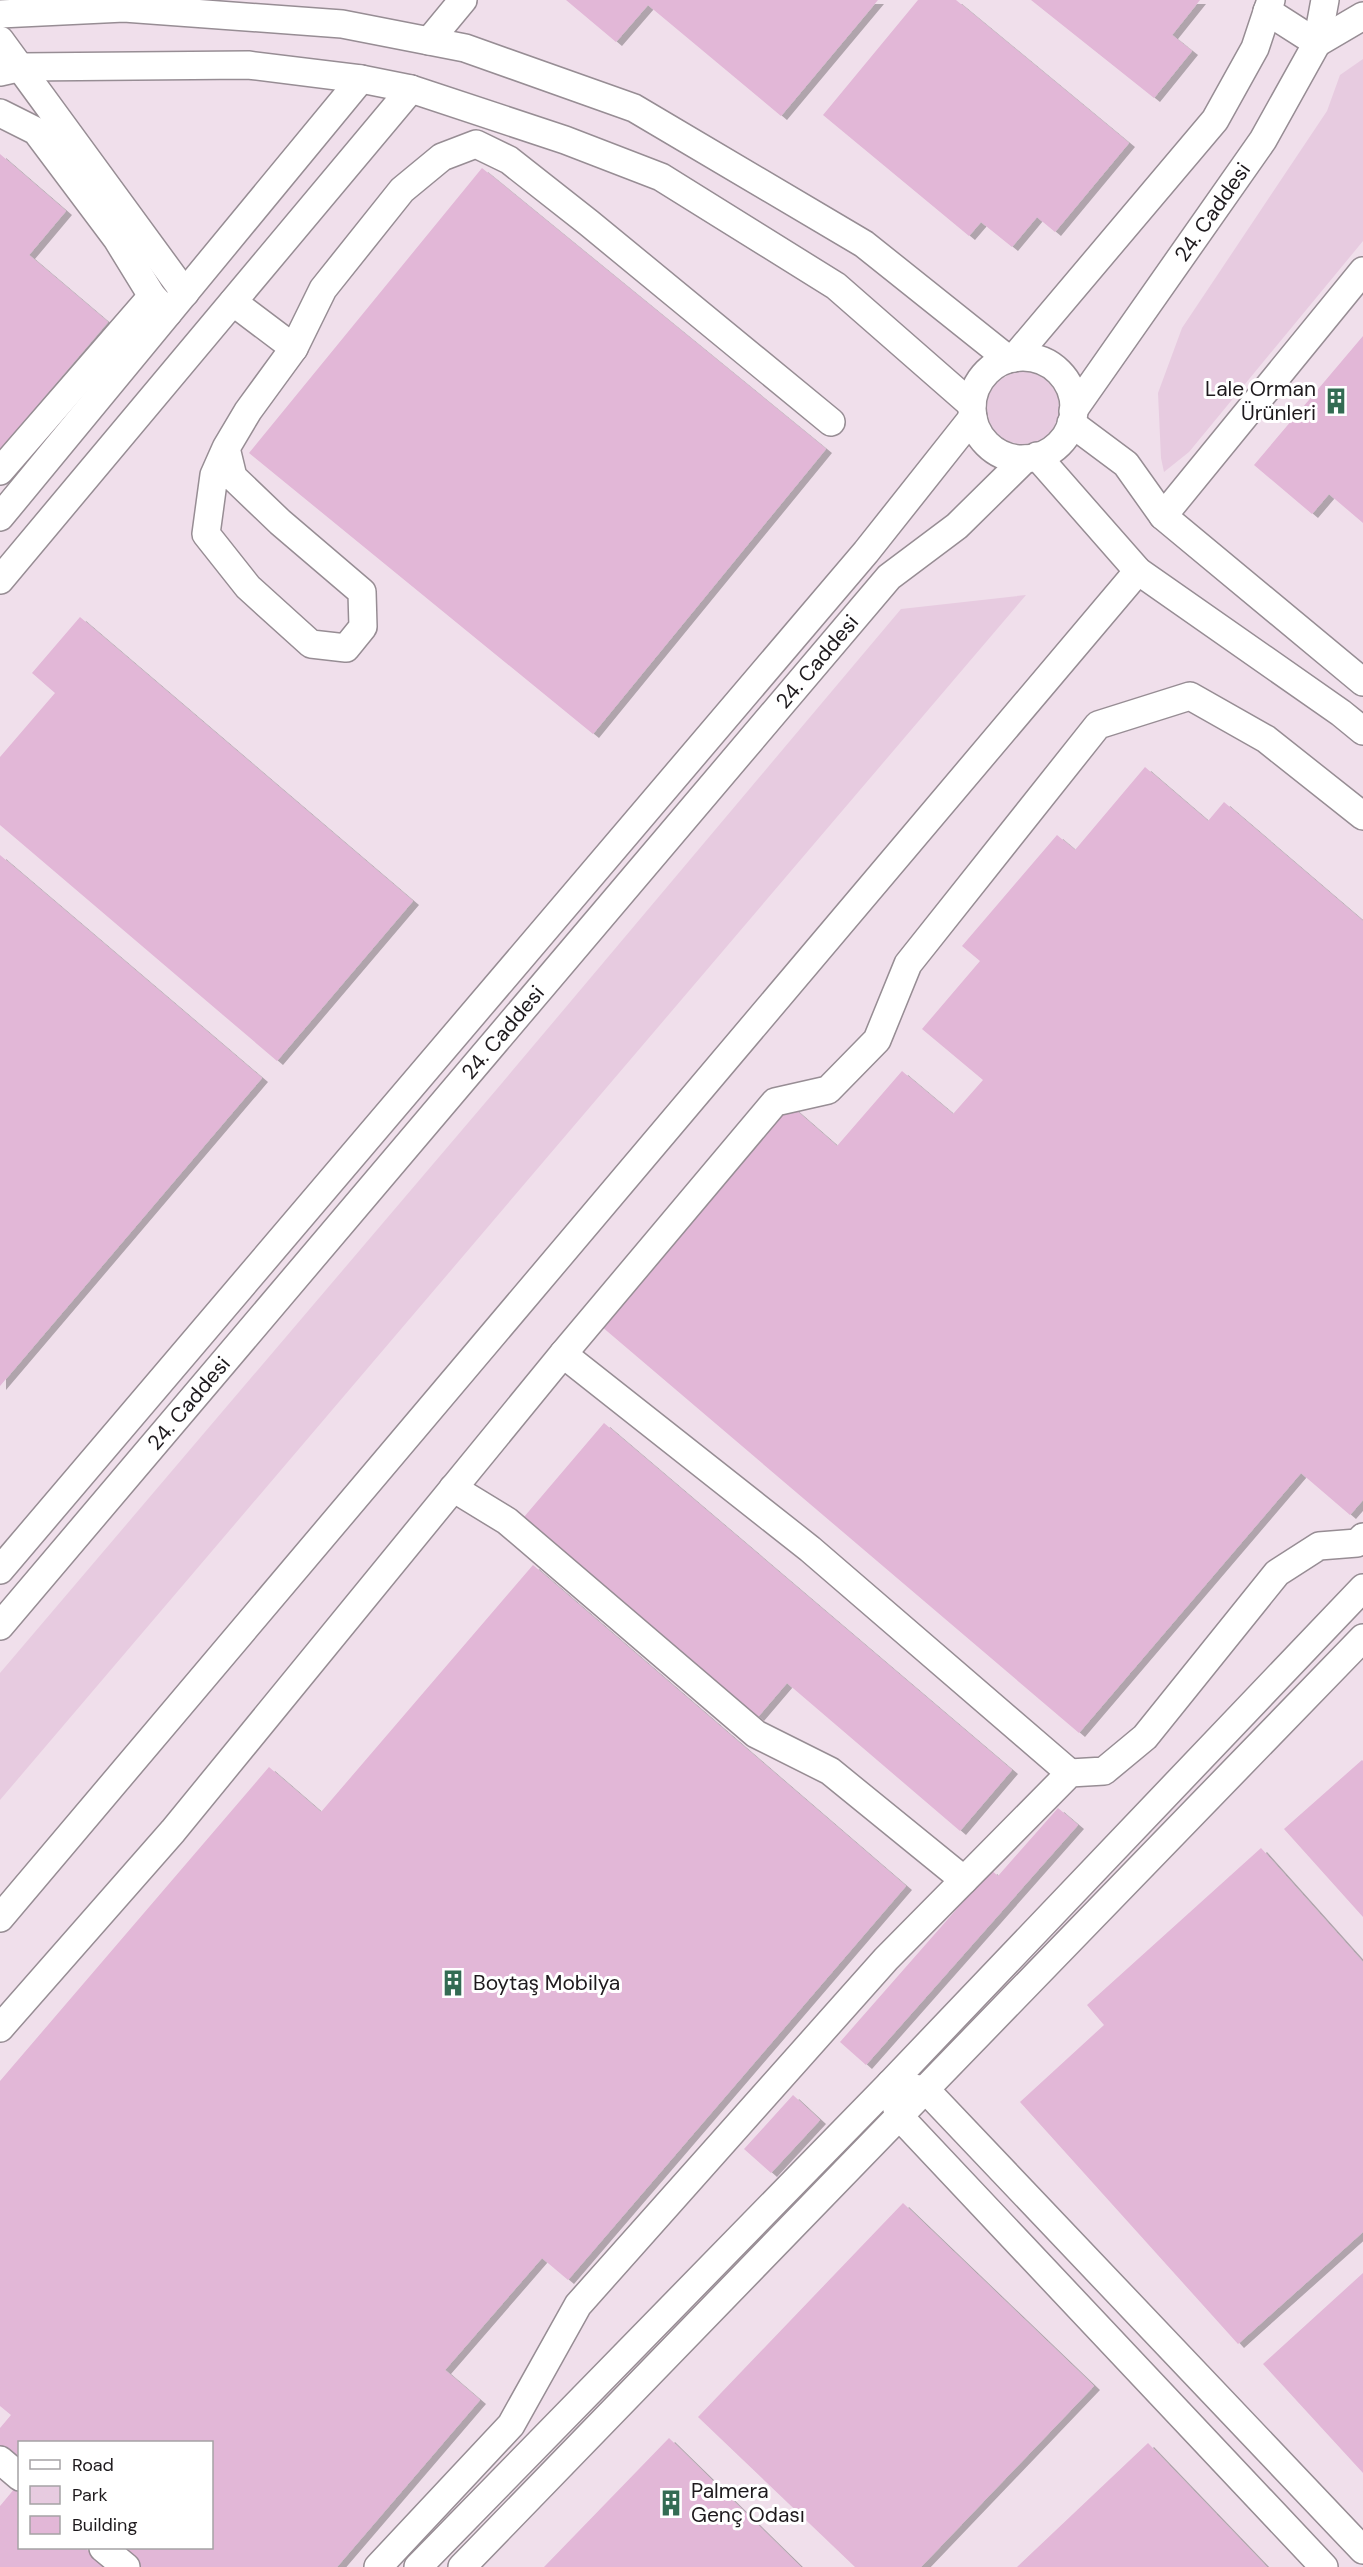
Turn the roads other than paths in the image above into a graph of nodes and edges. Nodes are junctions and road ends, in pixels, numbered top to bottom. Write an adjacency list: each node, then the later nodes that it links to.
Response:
1 (463, 0): 8 (street)
2 (1292, 0): 4 (street)
3 (1325, 0): 9 (street, 24. Caddesi)
4 (1269, 6): 9 (street); 18 (street)
5 (0, 14): 8 (street)
6 (1363, 16): 9 (street)
7 (0, 40): 10 (street)
8 (429, 41): 18 (street)
9 (1317, 43): 20 (street, 24. Caddesi)
10 (11, 70): 11 (street); 15 (street)
11 (362, 80): 12 (street); 15 (street)
12 (411, 89): 16 (street); 19 (street)
13 (0, 113): 15 (street)
14 (1363, 271): 25 (street)
15 (169, 300): 24 (street); 26 (street)
16 (233, 302): 17 (street); 28 (street)
17 (294, 348): 21 (street); 22 (street)
18 (1011, 359): 19 (street); 20 (street)
19 (972, 411): 23 (street); 35 (street, 24. Caddesi)
20 (1072, 417): 23 (street); 25 (street)
21 (831, 422)
22 (225, 448): 22 (street)
23 (1031, 458): 27 (street); 37 (street, 24. Caddesi)
24 (0, 471)
25 (1163, 516): 29 (street)
26 (0, 517)
27 (1138, 571): 30 (street); 41 (street)
28 (0, 580)
29 (1363, 682)
30 (1363, 731)
31 (1363, 816): 32 (street)
32 (563, 1354): 33 (street); 39 (street)
33 (453, 1488): 40 (street); 42 (street)
34 (1363, 1537): 39 (street)
35 (0, 1570)
36 (1363, 1588): 43 (street)
37 (0, 1626)
38 (1363, 1638): 44 (street)
39 (1070, 1773): 40 (street)
40 (964, 1880): 51 (street)
41 (0, 1918)
42 (0, 2028)
43 (890, 2084): 44 (street); 45 (street); 52 (street)
44 (926, 2090): 45 (street); 49 (street)
45 (899, 2116): 53 (street); 54 (street)
46 (0, 2460): 47 (street)
47 (18, 2475)
48 (105, 2549): 50 (street)
49 (1363, 2550)
50 (126, 2567)
51 (378, 2567)
52 (418, 2567)
53 (462, 2567)
54 (1324, 2567)

